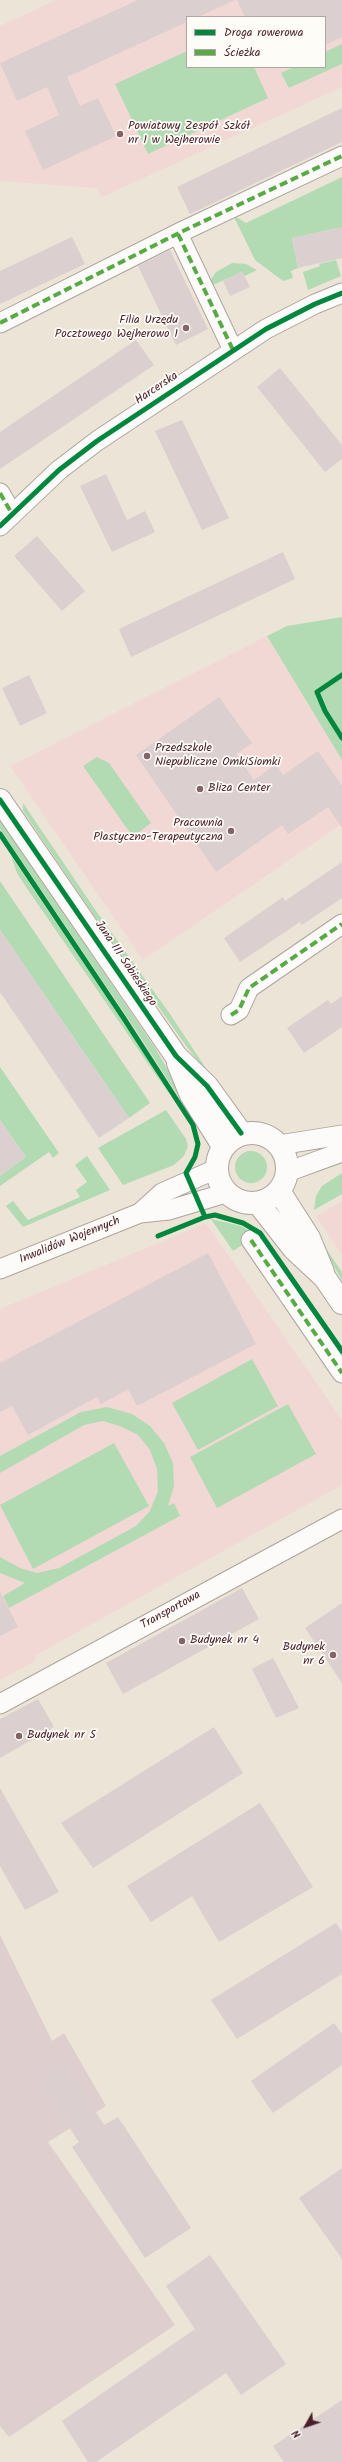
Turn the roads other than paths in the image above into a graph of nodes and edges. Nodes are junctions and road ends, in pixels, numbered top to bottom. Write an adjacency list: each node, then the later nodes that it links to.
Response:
1 (342, 156): 2 (street)
2 (178, 234): 4 (street); 5 (street)
3 (342, 293): 5 (street, Harcerska)
4 (0, 323)
5 (234, 350): 7 (street, Harcerska)
6 (0, 493): 7 (street)
7 (6, 520)
8 (0, 800): 11 (street, Jana III Sobieskiego)
9 (342, 924): 10 (street)
10 (232, 1015)
11 (176, 1056): 12 (street, Jana III Sobieskiego); 15 (street, Jana III Sobieskiego)
12 (241, 1133): 14 (street); 15 (street)
13 (342, 1135): 14 (street)
14 (279, 1145): 18 (street)
15 (223, 1146): 17 (street)
16 (342, 1152): 18 (street)
17 (216, 1169): 19 (street); 21 (street, Inwalidów Wojennych)
18 (283, 1181): 20 (street); 24 (street)
19 (226, 1193): 20 (street); 21 (street, Inwalidów Wojennych)
20 (258, 1203): 24 (street)
21 (140, 1213): 23 (street, Inwalidów Wojennych)
22 (251, 1240): 26 (street)
23 (0, 1269)
24 (325, 1278): 25 (street)
25 (342, 1303)
26 (342, 1373)
27 (342, 1519): 28 (street, Transportowa)
28 (0, 1704)

